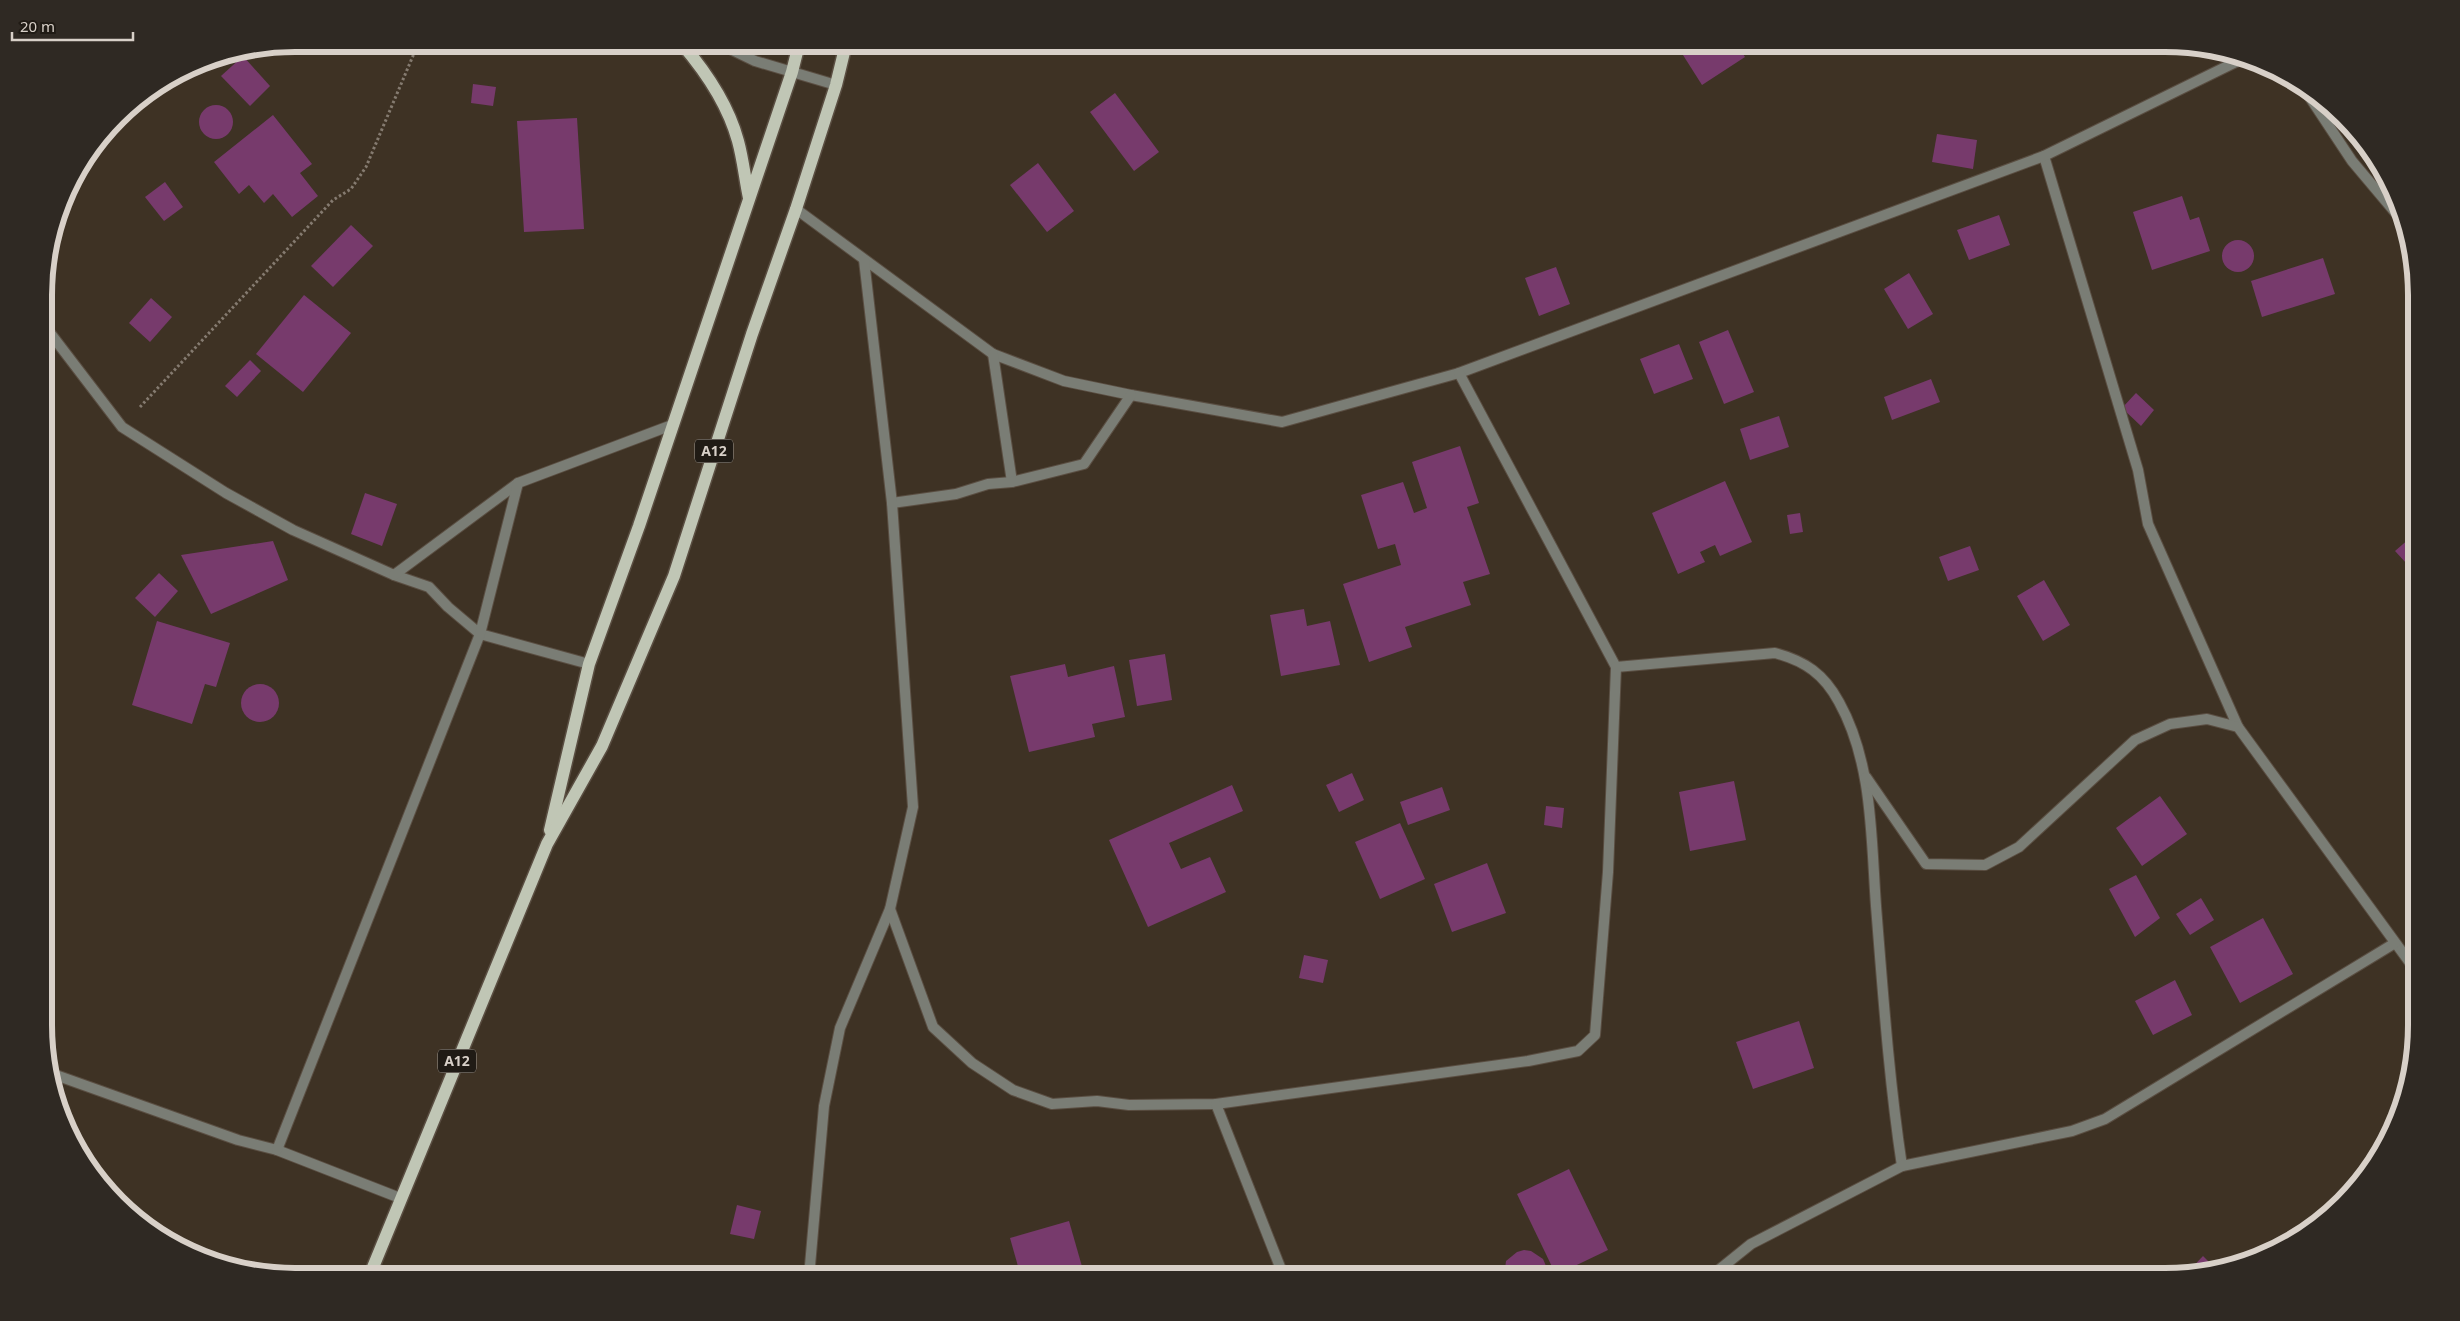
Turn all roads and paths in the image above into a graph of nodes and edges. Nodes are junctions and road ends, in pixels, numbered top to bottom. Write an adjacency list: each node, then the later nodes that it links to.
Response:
1 (415, 52): 20 (path)
2 (688, 52): 11 (main road)
3 (738, 52): 7 (street)
4 (797, 52): 7 (main road, A12)
5 (844, 52): 8 (main road, A12)
6 (2234, 63): 10 (street)
7 (792, 72): 8 (street); 11 (main road, A12)
8 (836, 85): 13 (main road, A12)
9 (2315, 106): 12 (street)
10 (2044, 156): 17 (street); 28 (street)
11 (749, 200): 19 (main road, A12)
12 (2391, 207)
13 (796, 209): 14 (street); 30 (main road, A12)
14 (864, 260): 16 (street); 23 (street)
15 (52, 335): 20 (street)
16 (993, 354): 18 (street); 21 (street)
17 (1459, 373): 18 (street); 27 (street)
18 (1132, 395): 21 (street)
19 (672, 425): 22 (street); 26 (main road, A12)
20 (122, 427): 24 (street)
21 (1012, 482): 23 (street)
22 (518, 483): 24 (street); 25 (street)
23 (892, 503): 31 (street)
24 (394, 575): 25 (street)
25 (480, 634): 26 (street); 36 (street)
26 (589, 664): 30 (main road, A12)
27 (1616, 667): 29 (street); 35 (street)
28 (2238, 727): 29 (street); 32 (street)
29 (1866, 776): 37 (street)
30 (547, 844): 38 (main road, A12)
31 (890, 909): 35 (street); 40 (street)
32 (2396, 943): 33 (street); 37 (street)
33 (2408, 960)
34 (58, 1076): 36 (street)
35 (1216, 1104): 41 (street)
36 (276, 1150): 38 (street)
37 (1902, 1166): 42 (street)
38 (400, 1198): 39 (main road, A12)
39 (373, 1268)
40 (810, 1268)
41 (1280, 1268)
42 (1721, 1268)

